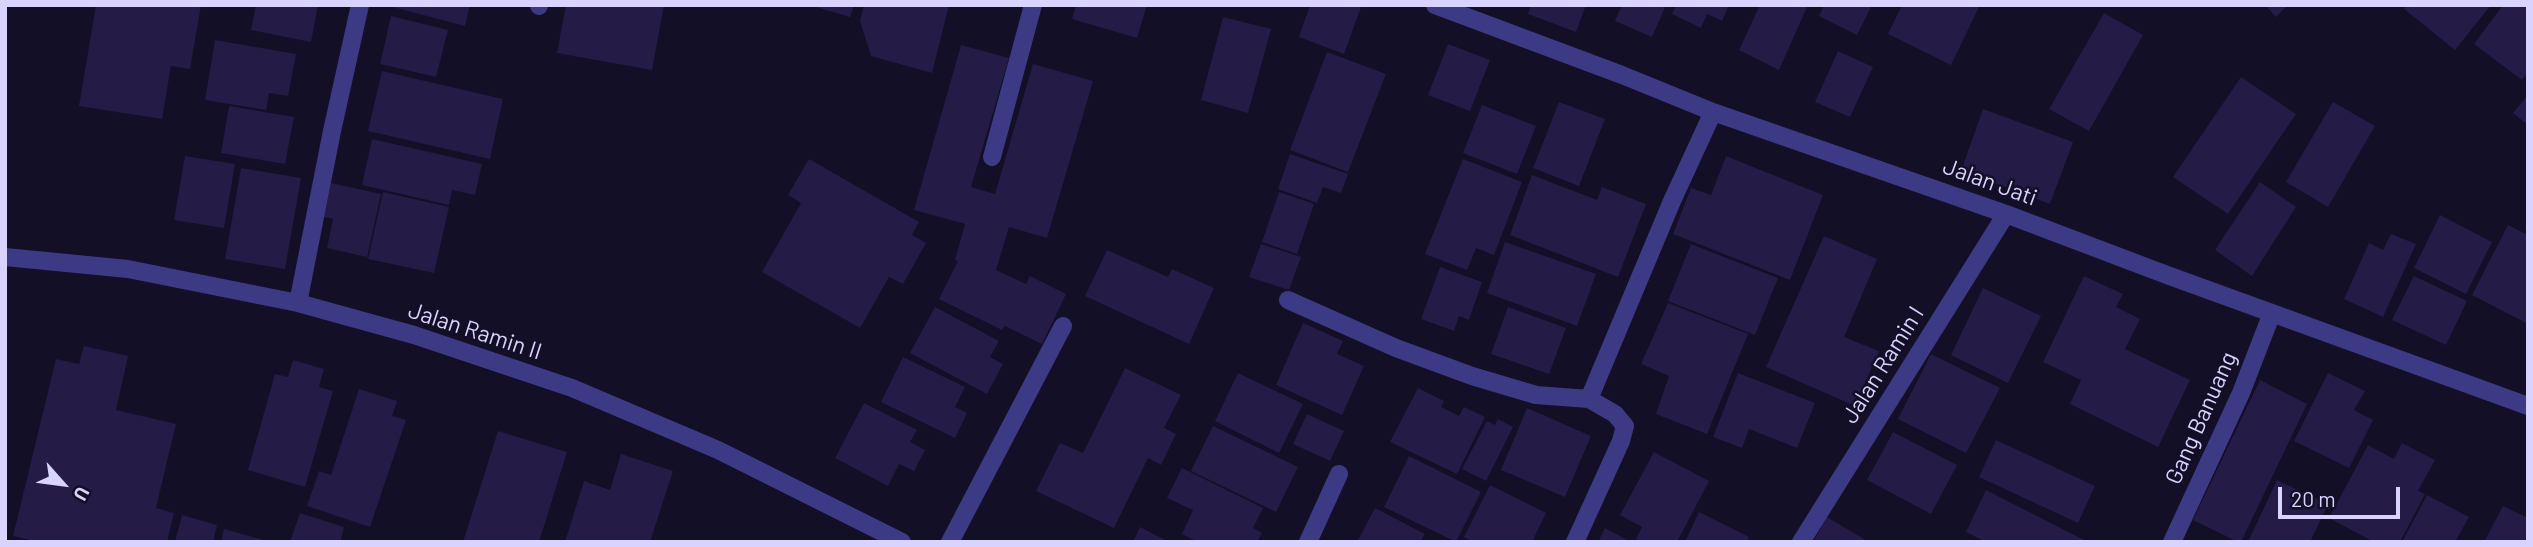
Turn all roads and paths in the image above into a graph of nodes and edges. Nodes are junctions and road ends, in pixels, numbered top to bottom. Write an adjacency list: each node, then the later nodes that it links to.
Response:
1 (360, 5): 9 (street)
2 (1032, 5): 5 (street)
3 (1435, 5): 4 (street, Jalan Jati)
4 (1713, 112): 6 (street, Jalan Jati); 12 (street)
5 (992, 157)
6 (2006, 214): 10 (street, Jalan Jati); 19 (street, Jalan Ramin I)
7 (5, 257): 9 (street, Jalan Ramin II)
8 (1288, 300): 12 (street)
9 (298, 303): 15 (street, Jalan Ramin II)
10 (2272, 313): 13 (street, Jalan Jati); 20 (street, Gang Banuang)
11 (1063, 326): 16 (street)
12 (1589, 399): 18 (street)
13 (2528, 406)
14 (1339, 474): 17 (street)
15 (902, 542)
16 (950, 542)
17 (1308, 542)
18 (1575, 542)
19 (1801, 542)
20 (2172, 542)

